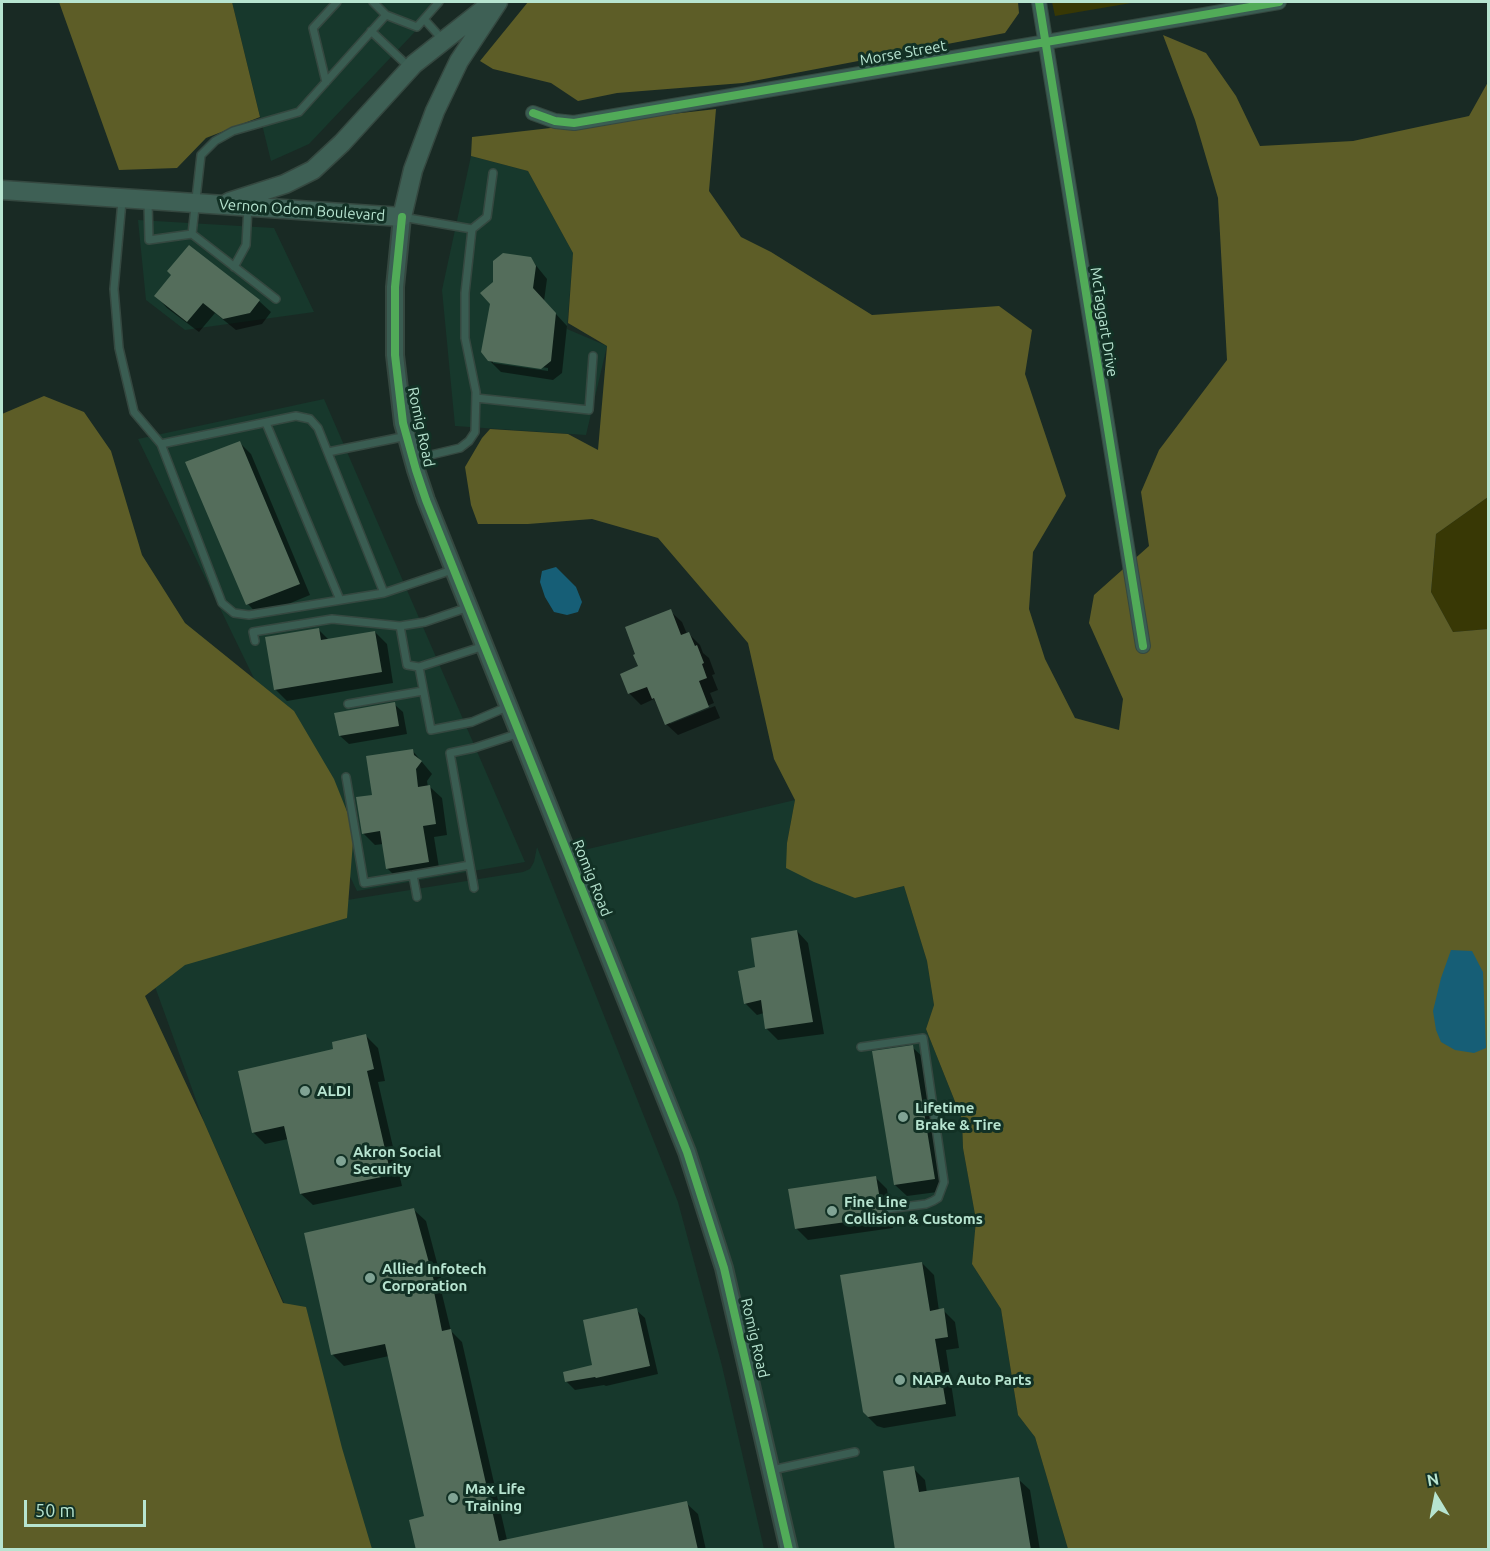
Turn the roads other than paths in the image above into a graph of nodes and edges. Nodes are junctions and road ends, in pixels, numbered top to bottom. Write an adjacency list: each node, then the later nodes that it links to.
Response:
1 (337, 2): 13 (lane)
2 (373, 2): 7 (lane)
3 (439, 2): 8 (lane)
4 (496, 2): 10 (main road); 22 (main road, Vernon Odom Boulevard)
5 (1039, 2): 11 (street, McTaggart Drive)
6 (1279, 2): 11 (street, Morse Street)
7 (386, 15): 8 (lane); 9 (lane)
8 (424, 19): 10 (lane)
9 (371, 31): 12 (lane); 13 (lane)
10 (443, 40): 12 (main road)
11 (1045, 42): 14 (street, Morse Street); 41 (street, McTaggart Drive)
12 (410, 68): 20 (main road)
13 (326, 82): 19 (lane)
14 (533, 113)
15 (493, 173): 23 (lane)
16 (2, 190): 17 (main road, Vernon Odom Boulevard)
17 (122, 198): 18 (main road, Vernon Odom Boulevard); 31 (lane)
18 (148, 200): 19 (main road, Vernon Odom Boulevard); 24 (lane)
19 (194, 203): 20 (main road, Vernon Odom Boulevard); 24 (lane)
20 (222, 205): 21 (main road, Vernon Odom Boulevard)
21 (248, 207): 22 (main road, Vernon Odom Boulevard); 25 (lane)
22 (402, 217): 23 (lane); 30 (street, Romig Road)
23 (472, 229): 28 (lane)
24 (192, 234): 25 (lane)
25 (234, 267): 26 (lane)
26 (276, 299)
27 (593, 356): 28 (lane)
28 (476, 398): 33 (lane)
29 (266, 423): 31 (lane); 32 (lane); 36 (lane)
30 (407, 436): 32 (lane); 33 (street, Romig Road)
31 (161, 444): 36 (lane)
32 (328, 452): 35 (lane)
33 (413, 459): 34 (street, Romig Road)
34 (454, 569): 35 (lane); 37 (street, Romig Road)
35 (384, 593): 36 (lane)
36 (340, 600)
37 (469, 607): 38 (lane); 40 (street, Romig Road)
38 (400, 626): 39 (lane); 42 (lane)
39 (255, 641)
40 (485, 646): 42 (lane); 45 (street, Romig Road)
41 (1143, 646)
42 (419, 667): 43 (lane)
43 (423, 691): 44 (lane); 45 (lane)
44 (348, 704)
45 (509, 706): 46 (street, Romig Road)
46 (520, 733): 48 (lane); 55 (street, Romig Road)
47 (346, 777): 49 (lane)
48 (470, 865): 49 (lane); 50 (lane)
49 (413, 875): 51 (lane)
50 (474, 888)
51 (417, 897)
52 (861, 1047): 53 (lane)
53 (887, 1209)
54 (855, 1452): 55 (lane)
55 (772, 1470): 56 (street, Romig Road)
56 (789, 1550)

